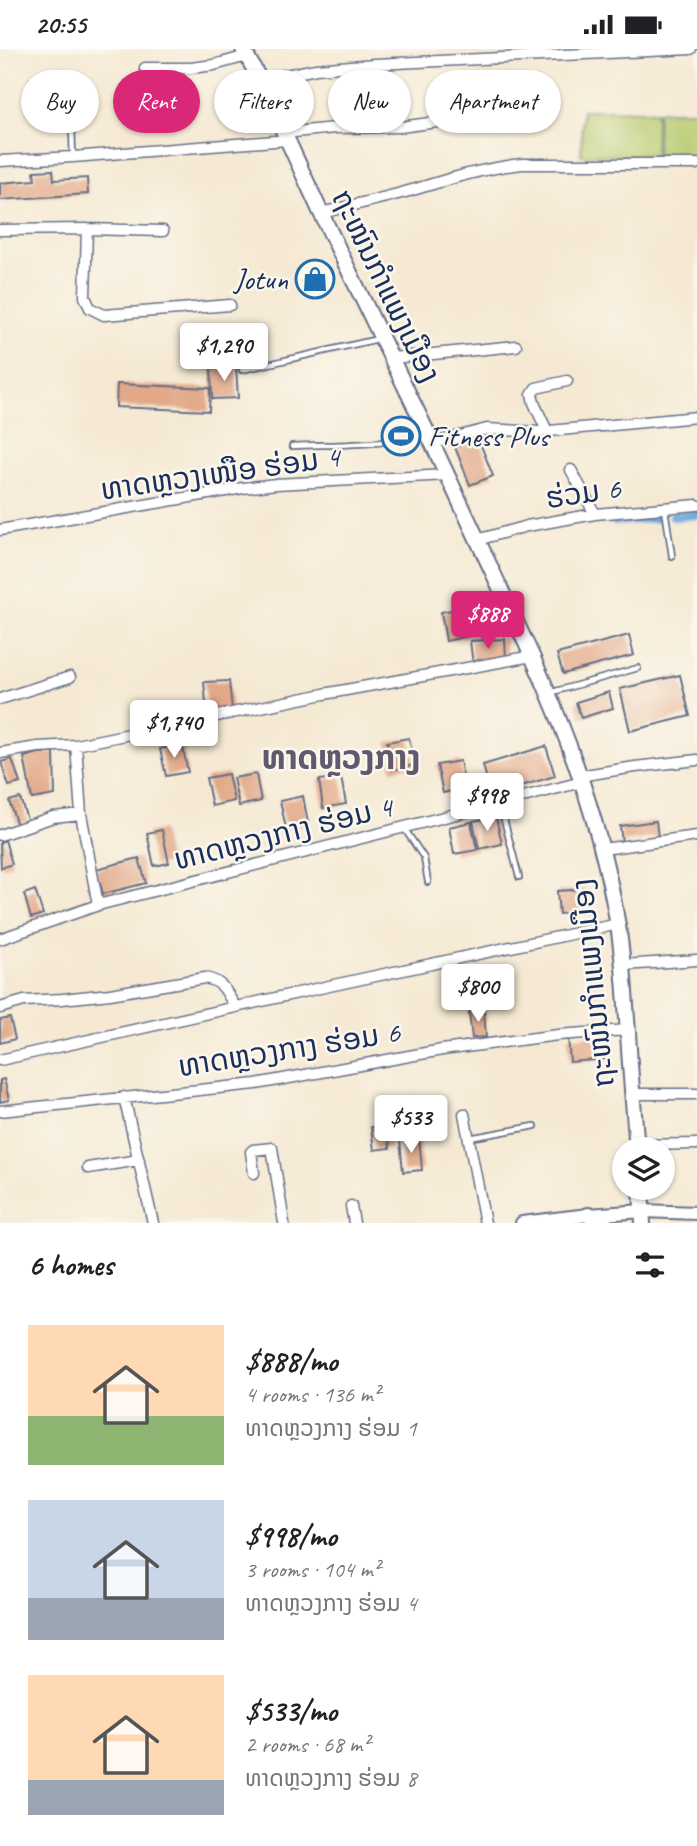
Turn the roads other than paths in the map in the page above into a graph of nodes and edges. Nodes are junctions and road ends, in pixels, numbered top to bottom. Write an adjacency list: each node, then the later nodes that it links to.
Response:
1 (691, 49): 5 (street)
2 (245, 52): 3 (street); 4 (main road, ຖະໜົນກຳແພງເມືອງ)
3 (145, 68)
4 (255, 70)
5 (311, 70)
6 (425, 124): 9 (street)
7 (72, 133): 10 (lane)
8 (283, 133): 9 (main road, ຖະໜົນກຳແພງເມືອງ)
9 (285, 137): 10 (street); 13 (main road, ຖະໜົນກຳແພງເມືອງ)
10 (73, 157): 11 (street)
11 (0, 161)
12 (697, 164): 13 (street)
13 (321, 213): 18 (main road, ຖະໜົນກຳແພງເມືອງ)
14 (87, 229): 15 (street); 16 (street); 17 (street)
15 (0, 230)
16 (163, 231)
17 (230, 305)
18 (383, 338): 20 (main road, ຖະໜົນກຳແພງເມືອງ); 21 (lane)
19 (516, 347): 20 (street)
20 (392, 358): 25 (main road, ຖະໜົນກຳແພງເມືອງ)
21 (242, 370)
22 (567, 380): 24 (street)
23 (697, 417): 24 (street)
24 (547, 431): 25 (street)
25 (431, 438): 26 (lane); 28 (main road, ຖະໜົນກຳແພງເມືອງ)
26 (292, 446)
27 (571, 470): 31 (street)
28 (448, 475): 32 (street, ທາດຫຼວງເໜືອ ຮ່ອມ 4); 33 (main road, ຖະໜົນກຳແພງເມືອງ)
29 (697, 505): 30 (street, ຮ່ວມ 6)
30 (665, 508): 31 (street, ຮ່ວມ 6); 34 (lane)
31 (595, 514): 33 (street, ຮ່ວມ 6)
32 (0, 530)
33 (477, 540): 35 (main road, ຖະໜົນກຳແພງເມືອງ)
34 (672, 556)
35 (532, 656): 38 (main road, ຖະໜົນກຳແພງເມືອງ); 40 (street)
36 (638, 668): 38 (lane)
37 (70, 677): 39 (street)
38 (549, 693): 43 (main road, ຖະໜົນກຳແພງເມືອງ)
39 (0, 699)
40 (76, 745): 41 (street); 45 (street)
41 (0, 753)
42 (697, 760): 43 (street, ທາດຫຼວງກາງ ຮ່ອມ 4)
43 (580, 779): 44 (street, ທາດຫຼວງກາງ ຮ່ອມ 4); 49 (main road, ຖະໜົນກຳແພງເມືອງ)
44 (500, 803): 46 (street, ທາດຫຼວງກາງ ຮ່ອມ 4); 50 (lane)
45 (81, 814): 47 (street); 52 (street)
46 (403, 828): 51 (lane); 52 (street, ທາດຫຼວງກາງ ຮ່ອມ 4)
47 (0, 835)
48 (697, 836): 49 (street)
49 (603, 849): 53 (main road, ຖະໜົນກຳແພງເມືອງ)
50 (519, 877)
51 (429, 882)
52 (98, 905): 54 (street, ທາດຫຼວງກາງ ຮ່ອມ 4)
53 (618, 924): 56 (main road, ຖະໜົນກຳແພງເມືອງ); 57 (street)
54 (0, 939)
55 (697, 960): 56 (street)
56 (624, 965): 59 (main road, ຖະໜົນກຳແພງເມືອງ)
57 (235, 1007): 58 (street); 60 (street)
58 (0, 1008)
59 (628, 1030): 61 (main road, ຖະໜົນກຳແພງເມືອງ); 63 (street, ທາດຫຼວງກາງ ຮ່ອມ 6)
60 (0, 1060)
61 (632, 1094): 62 (street); 67 (main road, ຖະໜົນກຳແພງເມືອງ)
62 (697, 1094)
63 (124, 1097): 64 (street, ທາດຫຼວງກາງ ຮ່ອມ 6); 71 (street)
64 (0, 1111)
65 (464, 1114): 68 (street)
66 (535, 1126): 68 (lane)
67 (636, 1137)
68 (468, 1138): 81 (street)
69 (697, 1144): 70 (street)
70 (675, 1145)
71 (139, 1160): 72 (street); 78 (street)
72 (88, 1168)
73 (254, 1173): 79 (street)
74 (351, 1206): 80 (street)
75 (697, 1213): 77 (main road)
76 (589, 1215): 77 (main road); 82 (main road); 83 (main road)
77 (643, 1217)
78 (153, 1223)
79 (285, 1223)
80 (354, 1223)
81 (485, 1223)
82 (523, 1223)
83 (605, 1223)

